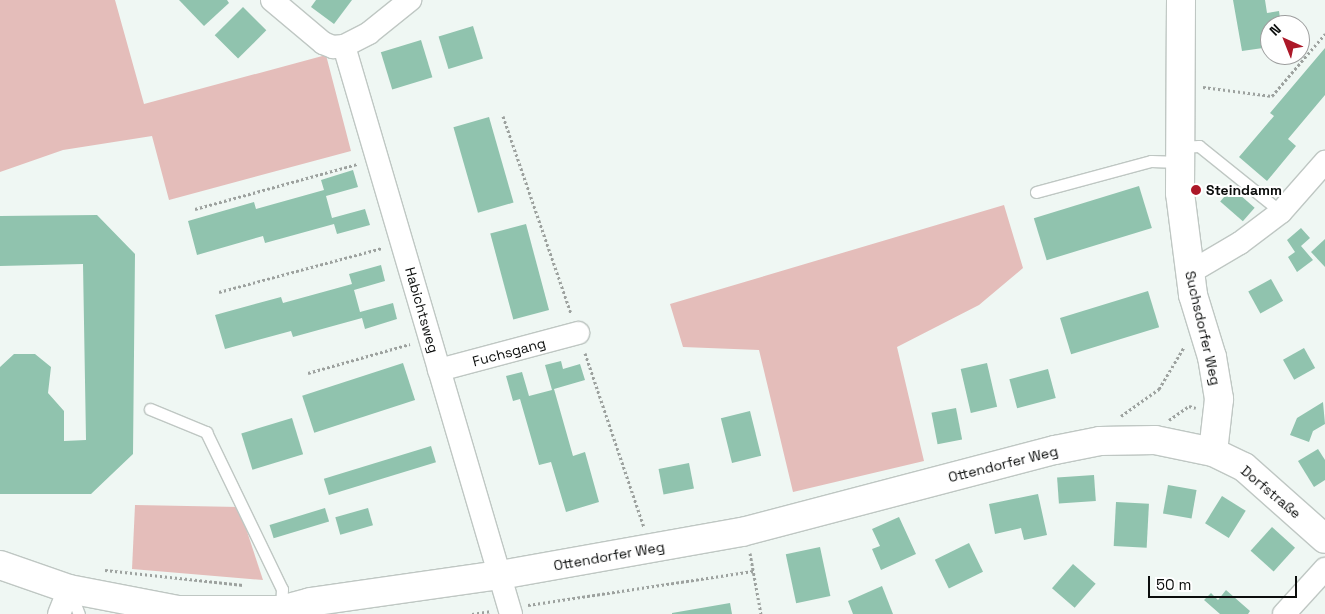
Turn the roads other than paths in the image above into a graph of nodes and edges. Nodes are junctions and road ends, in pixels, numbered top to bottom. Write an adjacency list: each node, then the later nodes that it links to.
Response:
1 (272, 0): 4 (street)
2 (410, 0): 4 (street)
3 (1181, 0): 5 (main road, Suchsdorfer Weg)
4 (344, 46): 11 (street, Habichtsweg)
5 (1179, 155): 7 (lane); 8 (lane); 9 (main road, Suchsdorfer Weg)
6 (1325, 162): 8 (street)
7 (1036, 192)
8 (1281, 212): 9 (street)
9 (1189, 273): 13 (main road, Suchsdorfer Weg)
10 (578, 333): 11 (street, Fuchsgang)
11 (439, 370): 17 (street, Habichtsweg)
12 (150, 409): 19 (lane)
13 (1213, 452): 14 (main road, Dorfstraße); 17 (main road, Ottendorfer Weg)
14 (1325, 539)
15 (0, 565): 18 (main road, Ottendorfer Weg)
16 (1325, 569): 23 (street)
17 (500, 575): 19 (main road, Ottendorfer Weg); 20 (street, Habichtsweg)
18 (69, 589): 19 (main road, Ottendorfer Weg); 21 (street); 22 (lane)
19 (281, 600)
20 (510, 611)
21 (59, 614)
22 (79, 614)
23 (1284, 614)

